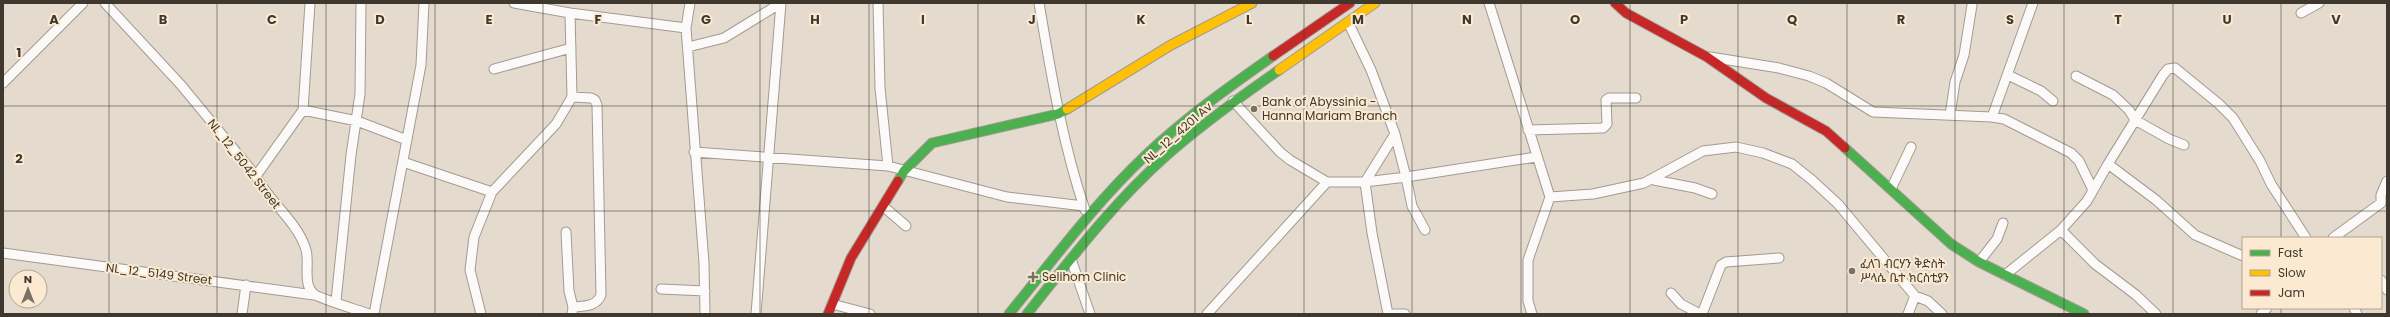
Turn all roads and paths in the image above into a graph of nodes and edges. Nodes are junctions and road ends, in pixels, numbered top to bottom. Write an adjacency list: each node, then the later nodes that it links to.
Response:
1 (83, 3): 29 (street)
2 (105, 3): 52 (street, NL_12_5042 Street)
3 (310, 3): 34 (street)
4 (361, 3): 39 (street)
5 (424, 3): 42 (street)
6 (514, 3): 19 (street)
7 (690, 3): 22 (street)
8 (781, 3): 23 (street); 46 (street)
9 (878, 3): 50 (street)
10 (1039, 3): 35 (street)
11 (1252, 3): 35 (street)
12 (1350, 3): 66 (street, NL_12_4201 Av)
13 (1375, 3): 21 (street, NL_12_4201 Av)
14 (1489, 3): 40 (street)
15 (1615, 3): 25 (street)
16 (2033, 3): 27 (street)
17 (2319, 3): 20 (street)
18 (1972, 5): 36 (street)
19 (570, 13): 22 (street); 24 (street)
20 (2301, 13)
21 (1348, 22): 32 (street, NL_12_4201 Av); 41 (street)
22 (686, 28): 23 (street)
23 (688, 46): 45 (street)
24 (571, 48): 26 (street); 30 (street)
25 (1707, 57): 36 (street); 58 (street)
26 (494, 69)
27 (2008, 75): 33 (street); 37 (street)
28 (2076, 76): 38 (street)
29 (3, 83)
30 (572, 97): 60 (street); 88 (street)
31 (1636, 98): 40 (street)
32 (1233, 101): 56 (street); 77 (street, NL_12_4201 Av)
33 (2053, 101)
34 (303, 110): 39 (street); 52 (street)
35 (1058, 114): 51 (street); 64 (street)
36 (1950, 116): 37 (street)
37 (1992, 117): 59 (street)
38 (2135, 120): 43 (street); 49 (street); 72 (street)
39 (357, 121): 42 (street); 86 (street)
40 (1528, 130): 47 (street)
41 (1394, 134): 53 (street); 57 (street)
42 (407, 140): 48 (street)
43 (2184, 145)
44 (1911, 146): 58 (street)
45 (694, 152): 46 (street); 82 (street)
46 (769, 156): 50 (street); 94 (street)
47 (1536, 157): 53 (street); 62 (street)
48 (403, 162): 60 (street); 91 (street)
49 (2108, 164): 59 (street); 75 (street)
50 (888, 166): 51 (street)
51 (904, 171): 64 (street); 65 (street)
52 (256, 176): 84 (street, NL_12_5042 Street)
53 (1406, 177): 57 (street); 69 (street)
54 (1654, 180): 61 (street); 62 (street); 85 (street)
55 (2387, 181): 63 (street)
56 (1327, 182): 57 (street); 100 (street)
57 (1364, 182): 101 (street)
58 (1891, 189): 78 (street)
59 (2093, 190): 70 (street)
60 (492, 192): 92 (street)
61 (1712, 194)
62 (1550, 197): 102 (street)
63 (2384, 204): 73 (street)
64 (1084, 206): 66 (street)
65 (884, 207): 68 (street); 87 (street)
66 (1087, 216): 97 (street, NL_12_4201 Av)
67 (2003, 224): 78 (street)
68 (906, 226)
69 (1425, 230)
70 (2061, 230): 79 (street); 107 (street)
71 (566, 232): 88 (street)
72 (2305, 237)
73 (2334, 237)
74 (3, 253): 80 (street, NL_12_5149 Street)
75 (2242, 256)
76 (1779, 258): 103 (street)
77 (1071, 259): 98 (street, NL_12_4201 Av); 99 (street)
78 (1979, 262): 79 (street)
79 (2005, 275): 106 (street)
80 (246, 285): 84 (street, NL_12_5149 Street); 89 (street)
81 (661, 289): 82 (street)
82 (704, 291): 93 (street)
83 (1671, 293): 103 (street)
84 (314, 295): 86 (street)
85 (1915, 296): 104 (street); 105 (street)
86 (336, 301): 90 (street)
87 (832, 304): 95 (street); 96 (street)
88 (572, 311)
89 (242, 314)
90 (369, 314)
91 (374, 314)
92 (481, 314)
93 (705, 314)
94 (756, 314)
95 (828, 314)
96 (870, 314)
97 (1009, 314)
98 (1027, 314)
99 (1090, 314)
100 (1207, 314)
101 (1405, 314)
102 (1532, 314)
103 (1701, 314)
104 (1908, 314)
105 (1942, 314)
106 (2084, 314)
107 (2156, 314)

